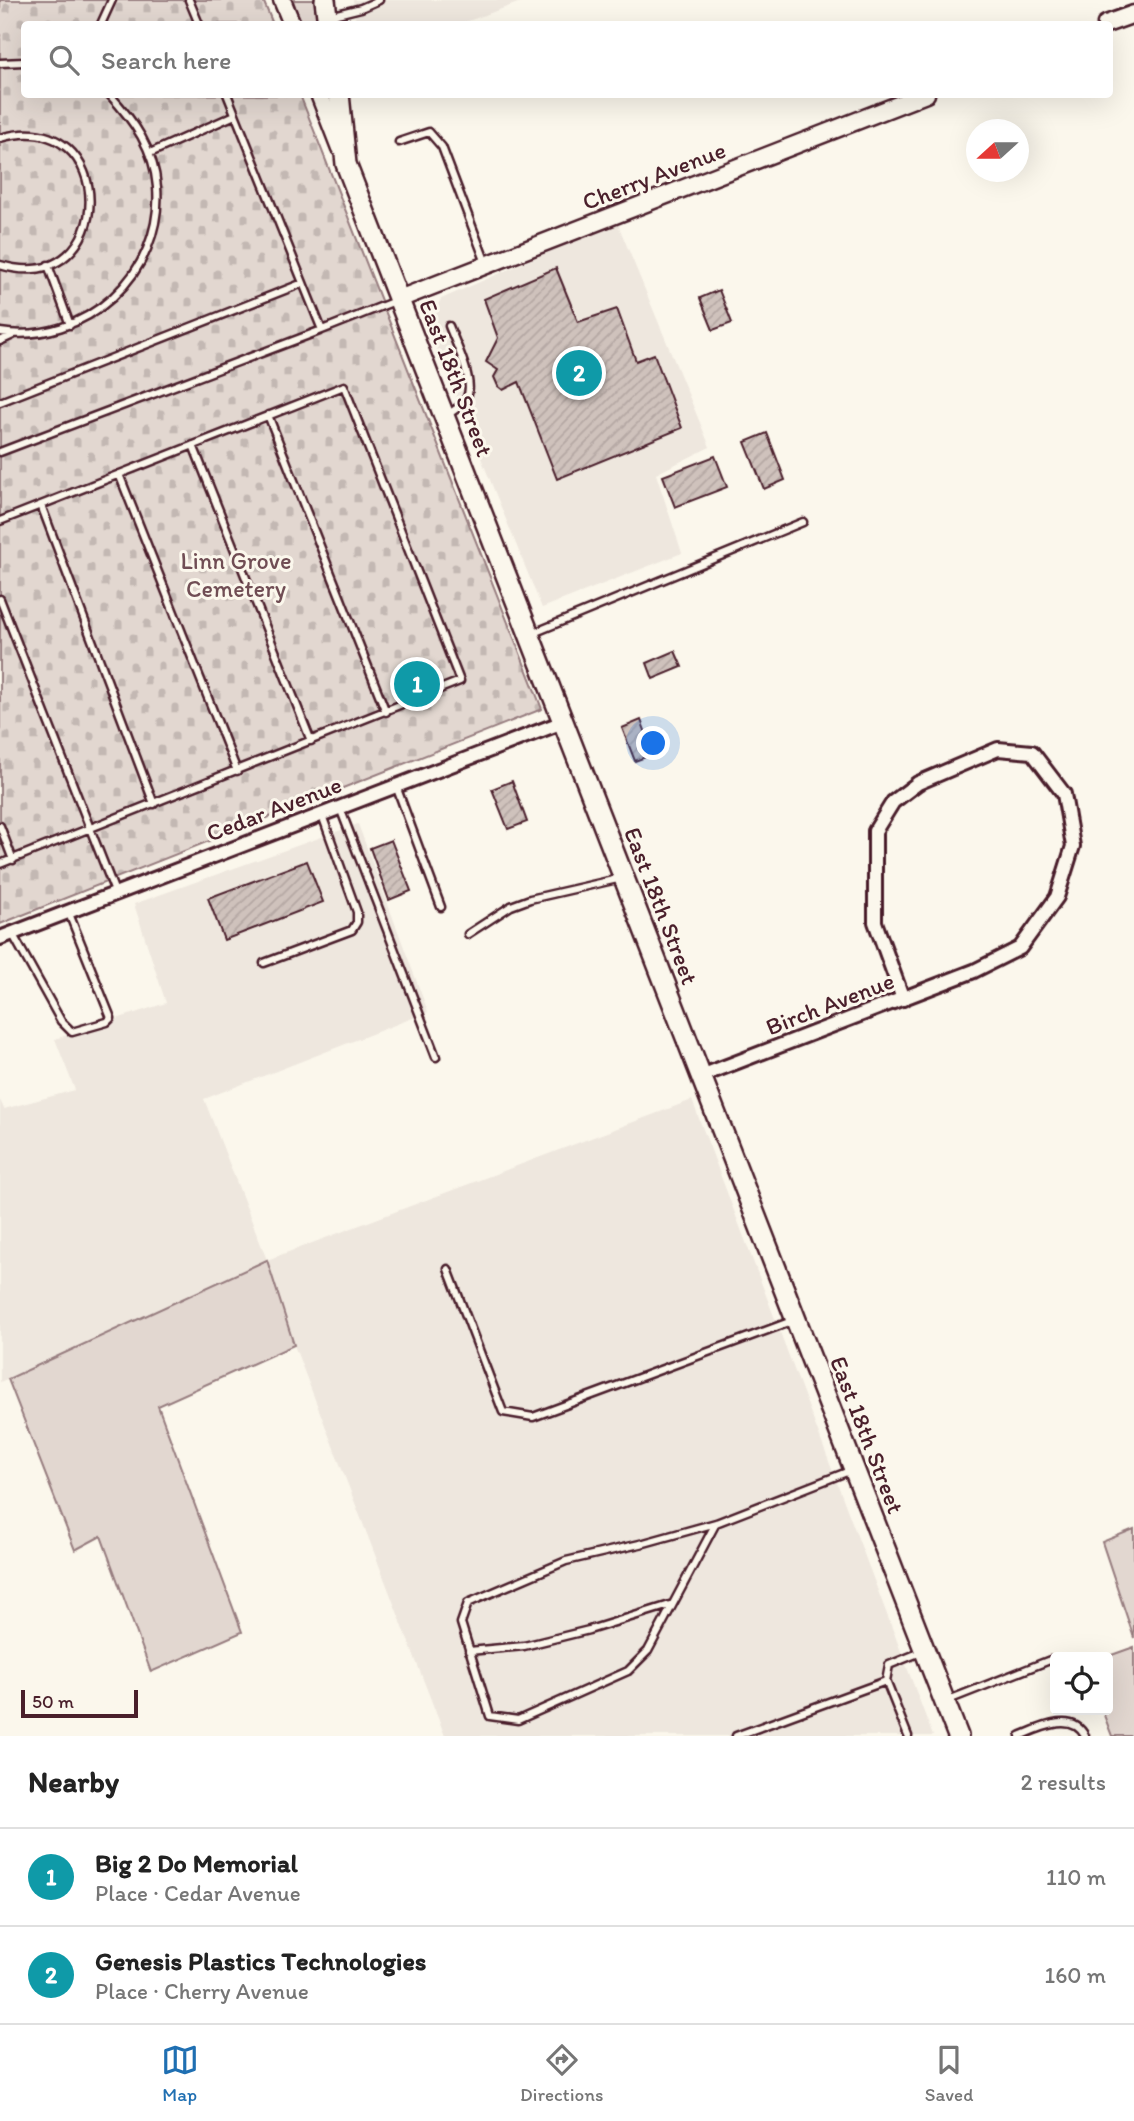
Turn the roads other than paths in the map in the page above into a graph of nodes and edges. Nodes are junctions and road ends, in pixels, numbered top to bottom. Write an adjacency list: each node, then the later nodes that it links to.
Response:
1 (112, 0): 7 (lane)
2 (189, 0): 8 (lane)
3 (282, 0): 9 (street)
4 (379, 0): 5 (lane)
5 (327, 14)
6 (1134, 14): 10 (street)
7 (102, 21)
8 (198, 21)
9 (291, 21)
10 (1113, 22)
11 (21, 62): 12 (lane)
12 (0, 63)
13 (113, 98): 21 (lane)
14 (229, 98): 18 (lane)
15 (321, 98): 22 (street, East 18th Street)
16 (339, 98): 22 (main road)
17 (916, 98): 25 (street, Cherry Avenue)
18 (235, 115): 21 (lane); 26 (lane)
19 (0, 138): 24 (lane)
20 (399, 142): 25 (lane)
21 (150, 153): 28 (lane)
22 (346, 164): 27 (main road, East 18th Street)
23 (0, 265): 24 (lane)
24 (48, 265): 28 (lane)
25 (486, 265): 27 (street, Cherry Avenue)
26 (303, 283): 30 (lane); 34 (lane)
27 (399, 299): 30 (lane); 36 (main road, East 18th Street)
28 (71, 325): 32 (lane)
29 (449, 326): 36 (lane)
30 (322, 330): 38 (lane)
31 (0, 332): 32 (lane)
32 (14, 334): 33 (lane)
33 (0, 341)
34 (0, 402)
35 (268, 415): 37 (lane); 45 (lane); 45 (lane)
36 (445, 418): 44 (main road, East 18th Street)
37 (193, 445): 39 (lane); 47 (lane)
38 (0, 452)
39 (119, 474): 40 (lane); 48 (lane)
40 (41, 505): 41 (lane); 50 (lane)
41 (0, 521)
42 (803, 523): 44 (lane)
43 (0, 599): 54 (lane)
44 (529, 635): 46 (main road, East 18th Street)
45 (386, 712): 47 (lane)
46 (563, 722): 49 (street, Cedar Avenue); 57 (main road, East 18th Street)
47 (311, 741): 48 (lane)
48 (237, 771): 50 (lane)
49 (396, 786): 51 (street, Cedar Avenue); 59 (lane)
50 (154, 804): 54 (lane)
51 (339, 807): 52 (street, Cedar Avenue); 65 (lane)
52 (322, 813): 58 (street, Cedar Avenue); 63 (lane)
53 (0, 826): 55 (lane)
54 (90, 830): 55 (lane); 58 (lane)
55 (13, 860): 56 (lane)
56 (0, 864)
57 (624, 878): 61 (lane); 66 (main road, East 18th Street)
58 (115, 892): 60 (street, Cedar Avenue)
59 (441, 907)
60 (68, 911): 62 (street, Cedar Avenue); 62 (lane)
61 (468, 934)
62 (6, 936)
63 (264, 964)
64 (903, 999): 64 (street, Birch Avenue); 66 (street, Birch Avenue)
65 (436, 1057)
66 (701, 1076): 68 (main road, East 18th Street)
67 (449, 1269): 68 (lane)
68 (796, 1320): 69 (main road, East 18th Street)
69 (854, 1470): 70 (lane); 73 (main road, East 18th Street)
70 (716, 1523): 71 (lane); 72 (lane)
71 (673, 1604): 72 (lane); 72 (lane)
72 (470, 1651)
73 (924, 1651): 75 (lane); 76 (main road, East 18th Street)
74 (1050, 1660): 76 (lane)
75 (886, 1681): 77 (lane); 78 (lane)
76 (944, 1702): 79 (main road, East 18th Street)
77 (736, 1736)
78 (908, 1736)
79 (958, 1736)
80 (1020, 1736): 81 (lane)
81 (1085, 1736)

